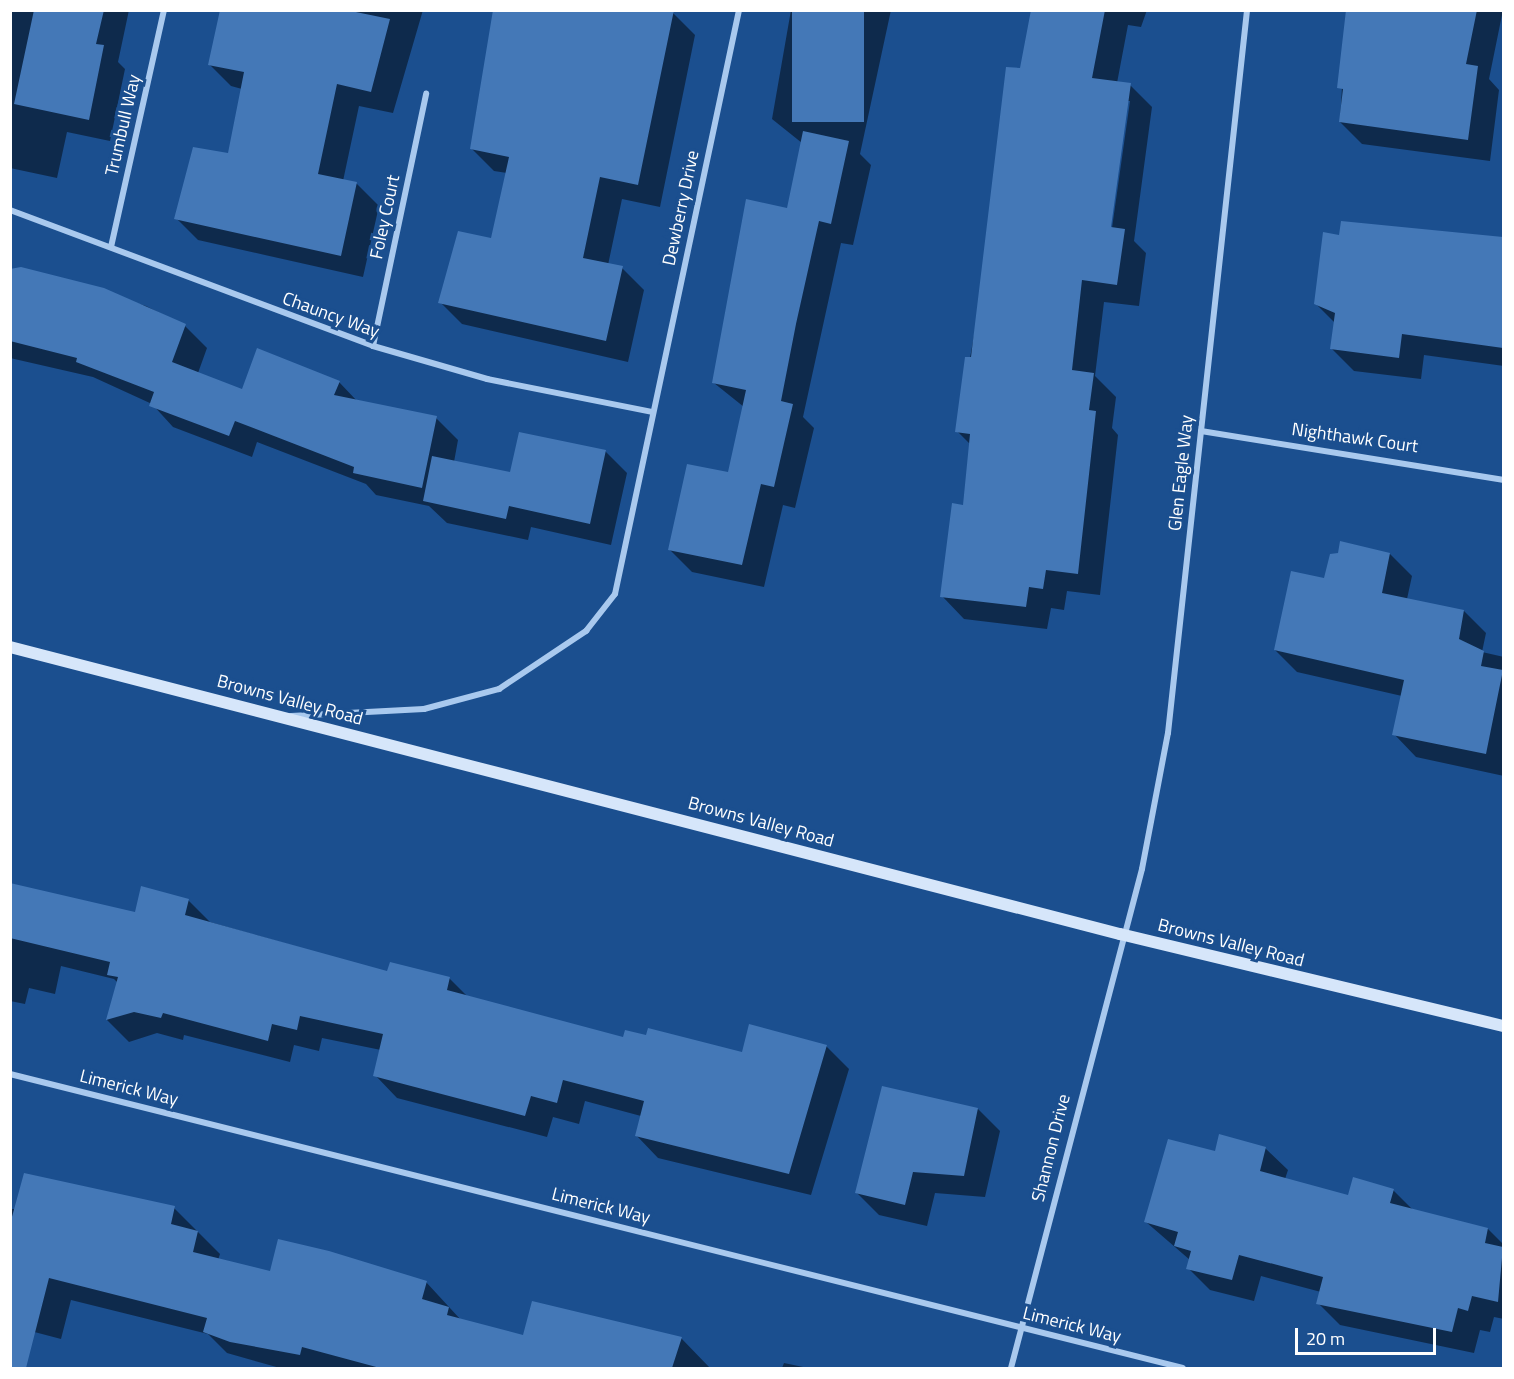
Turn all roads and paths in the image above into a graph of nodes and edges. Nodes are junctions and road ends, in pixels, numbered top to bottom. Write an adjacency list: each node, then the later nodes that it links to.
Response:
1 (164, 10): 6 (street, Trumbull Way)
2 (739, 10): 8 (street, Dewberry Drive)
3 (1247, 10): 9 (street, Glen Eagle Way)
4 (426, 94): 7 (street, Foley Court)
5 (10, 210): 6 (street, Chauncy Way)
6 (111, 247): 7 (street, Chauncy Way)
7 (373, 346): 8 (street, Chauncy Way)
8 (652, 412): 12 (street, Dewberry Drive)
9 (1201, 431): 10 (street, Nighthawk Court); 13 (street, Glen Eagle Way)
10 (1503, 480)
11 (10, 647): 12 (main road, Browns Valley Road)
12 (281, 716): 13 (main road, Browns Valley Road)
13 (1120, 934): 14 (main road, Browns Valley Road); 16 (street, Shannon Drive)
14 (1503, 1026)
15 (10, 1074): 16 (street, Limerick Way)
16 (1022, 1327): 17 (street, Shannon Drive); 18 (street, Limerick Way)
17 (1011, 1368)
18 (1183, 1368)

